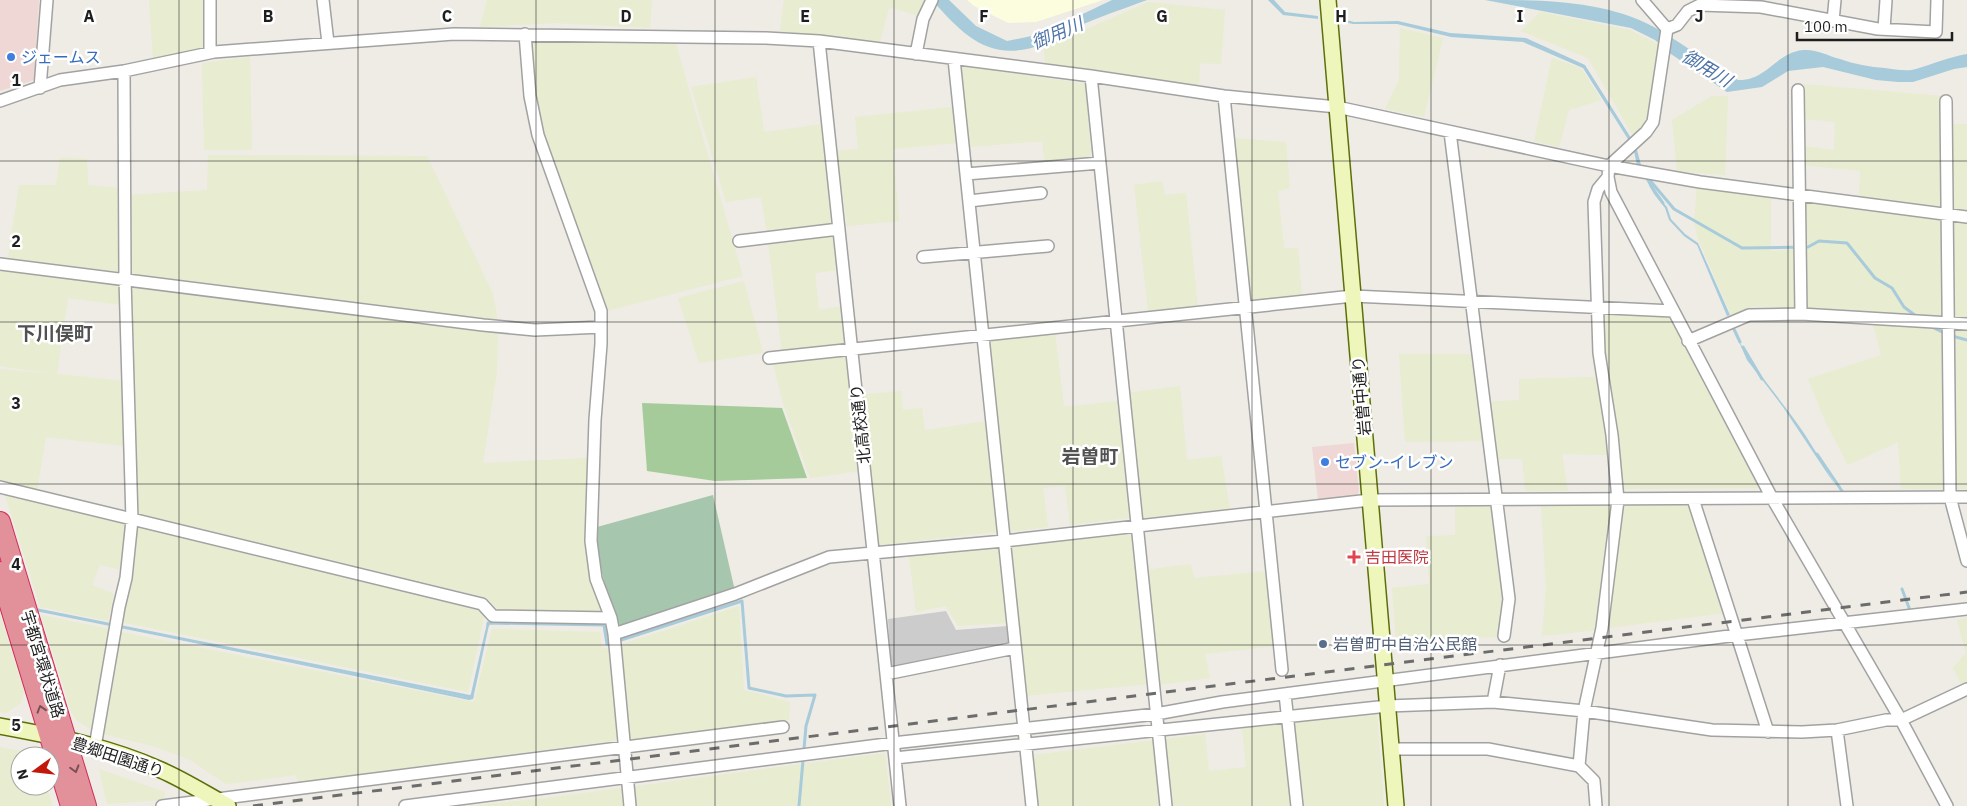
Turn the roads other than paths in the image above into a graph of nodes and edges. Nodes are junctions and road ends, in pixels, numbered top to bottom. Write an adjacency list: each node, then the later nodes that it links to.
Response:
1 (47, 0): 23 (street)
2 (210, 0): 18 (street)
3 (323, 0): 17 (street)
4 (932, 0): 19 (street)
5 (1328, 0): 28 (street, 岩曽中通り)
6 (1642, 0): 13 (street)
7 (1834, 0): 12 (street)
8 (1886, 0): 14 (street)
9 (1937, 0): 14 (street)
10 (1689, 5): 11 (street); 13 (street)
11 (1784, 6): 12 (street)
12 (1833, 21): 14 (street)
13 (1667, 29): 31 (street)
14 (1884, 29)
15 (524, 34): 16 (street); 17 (street); 54 (street)
16 (818, 41): 19 (street); 38 (street, 北高校通り)
17 (328, 44): 18 (street)
18 (210, 52): 21 (street)
19 (916, 54): 20 (street)
20 (954, 58): 22 (street); 32 (street)
21 (124, 71): 23 (street); 44 (street)
22 (1091, 76): 25 (street); 30 (street)
23 (40, 88): 26 (street)
24 (1798, 90): 34 (street)
25 (1224, 96): 28 (street); 48 (street)
26 (0, 101)
27 (1946, 101): 36 (street)
28 (1337, 107): 29 (street); 45 (street, 岩曽中通り)
29 (1450, 132): 31 (street); 46 (street)
30 (1100, 163): 32 (street); 51 (street)
31 (1608, 171): 34 (street); 47 (street); 49 (street)
32 (966, 174): 35 (street)
33 (1041, 193): 35 (street)
34 (1799, 195): 36 (street); 50 (street)
35 (969, 201): 41 (street)
36 (1948, 214): 37 (street); 52 (street)
37 (1967, 217)
38 (839, 229): 39 (street); 57 (street, 北高校通り)
39 (739, 241)
40 (1048, 246): 41 (street)
41 (974, 251): 42 (street); 55 (street)
42 (923, 257)
43 (0, 264): 44 (street)
44 (125, 279): 54 (street); 68 (street)
45 (1352, 296): 46 (street); 48 (street); 64 (street, 岩曽中通り)
46 (1470, 302): 47 (street); 65 (street)
47 (1597, 307): 49 (street); 66 (street)
48 (1246, 308): 51 (street); 67 (street)
49 (1673, 311): 56 (street)
50 (1801, 314): 52 (street); 56 (street)
51 (1115, 322): 55 (street); 70 (street)
52 (1948, 322): 53 (street); 60 (street)
53 (1967, 324)
54 (601, 327): 76 (street)
55 (983, 335): 57 (street); 71 (street)
56 (1688, 341): 62 (street)
57 (853, 349): 58 (street); 72 (street, 北高校通り)
58 (769, 358)
59 (0, 488): 68 (street)
60 (1950, 497): 61 (street); 62 (street); 73 (street)
61 (1967, 497)
62 (1772, 498): 63 (street); 77 (street)
63 (1693, 499): 66 (street); 79 (street)
64 (1370, 500): 65 (street); 67 (street); 86 (street, 岩曽中通り)
65 (1497, 500): 66 (street); 80 (street)
66 (1618, 500): 82 (street)
67 (1267, 511): 70 (street); 84 (street)
68 (132, 520): 76 (street); 105 (street)
69 (0, 522): 101 (highway, 宇都宮環状道路)
70 (1136, 525): 71 (street); 92 (street)
71 (1004, 541): 72 (street); 81 (street)
72 (873, 552): 78 (street); 85 (street, 北高校通り)
73 (1967, 562)
74 (0, 572): 101 (highway, 宇都宮環状道路, one-way to 74)
75 (1967, 609): 77 (street)
76 (610, 618): 78 (street)
77 (1845, 624): 79 (street); 94 (street)
78 (614, 634): 104 (street)
79 (1737, 635): 82 (street); 100 (street)
80 (1504, 636)
81 (1015, 648): 85 (street); 97 (street)
82 (1595, 654): 83 (street); 91 (street)
83 (1500, 665): 86 (street); 89 (street)
84 (1282, 670)
85 (886, 674): 102 (street, 北高校通り)
86 (1386, 681): 88 (street); 90 (street, 岩曽中通り)
87 (1967, 690): 94 (street)
88 (1285, 694): 92 (street); 93 (street)
89 (1494, 702): 90 (street); 91 (street)
90 (1388, 706): 93 (street); 106 (street, 岩曽中通り)
91 (1584, 711): 100 (street); 108 (street)
92 (1156, 714): 97 (street); 99 (street)
93 (1288, 717): 99 (street); 119 (street)
94 (1901, 720): 98 (street); 123 (street)
95 (0, 726): 101 (street, 豊郷田園通り)
96 (783, 727): 104 (street)
97 (1024, 729): 102 (street); 103 (street)
98 (1837, 730): 100 (street); 122 (street)
99 (1158, 731): 103 (street); 118 (street)
100 (1768, 732)
101 (58, 738): 105 (street, 豊郷田園通り); 111 (highway, 宇都宮環状道路); 112 (highway, 宇都宮環状道路, one-way to 112)
102 (893, 743): 107 (street, 北高校通り); 109 (street)
103 (1025, 745): 107 (street); 117 (street)
104 (624, 747): 109 (street); 110 (street)
105 (95, 748): 110 (street, 豊郷田園通り)
106 (1392, 749): 108 (street); 120 (street, 岩曽中通り)
107 (895, 758): 116 (street, 北高校通り)
108 (1580, 766): 121 (street)
109 (626, 777): 114 (street); 115 (street)
110 (222, 803): 113 (street)
111 (71, 806)
112 (86, 806)
113 (162, 806)
114 (405, 806)
115 (630, 806)
116 (900, 806)
117 (1032, 806)
118 (1166, 806)
119 (1297, 806)
120 (1396, 806)
121 (1596, 806)
122 (1847, 806)
123 (1947, 806)

